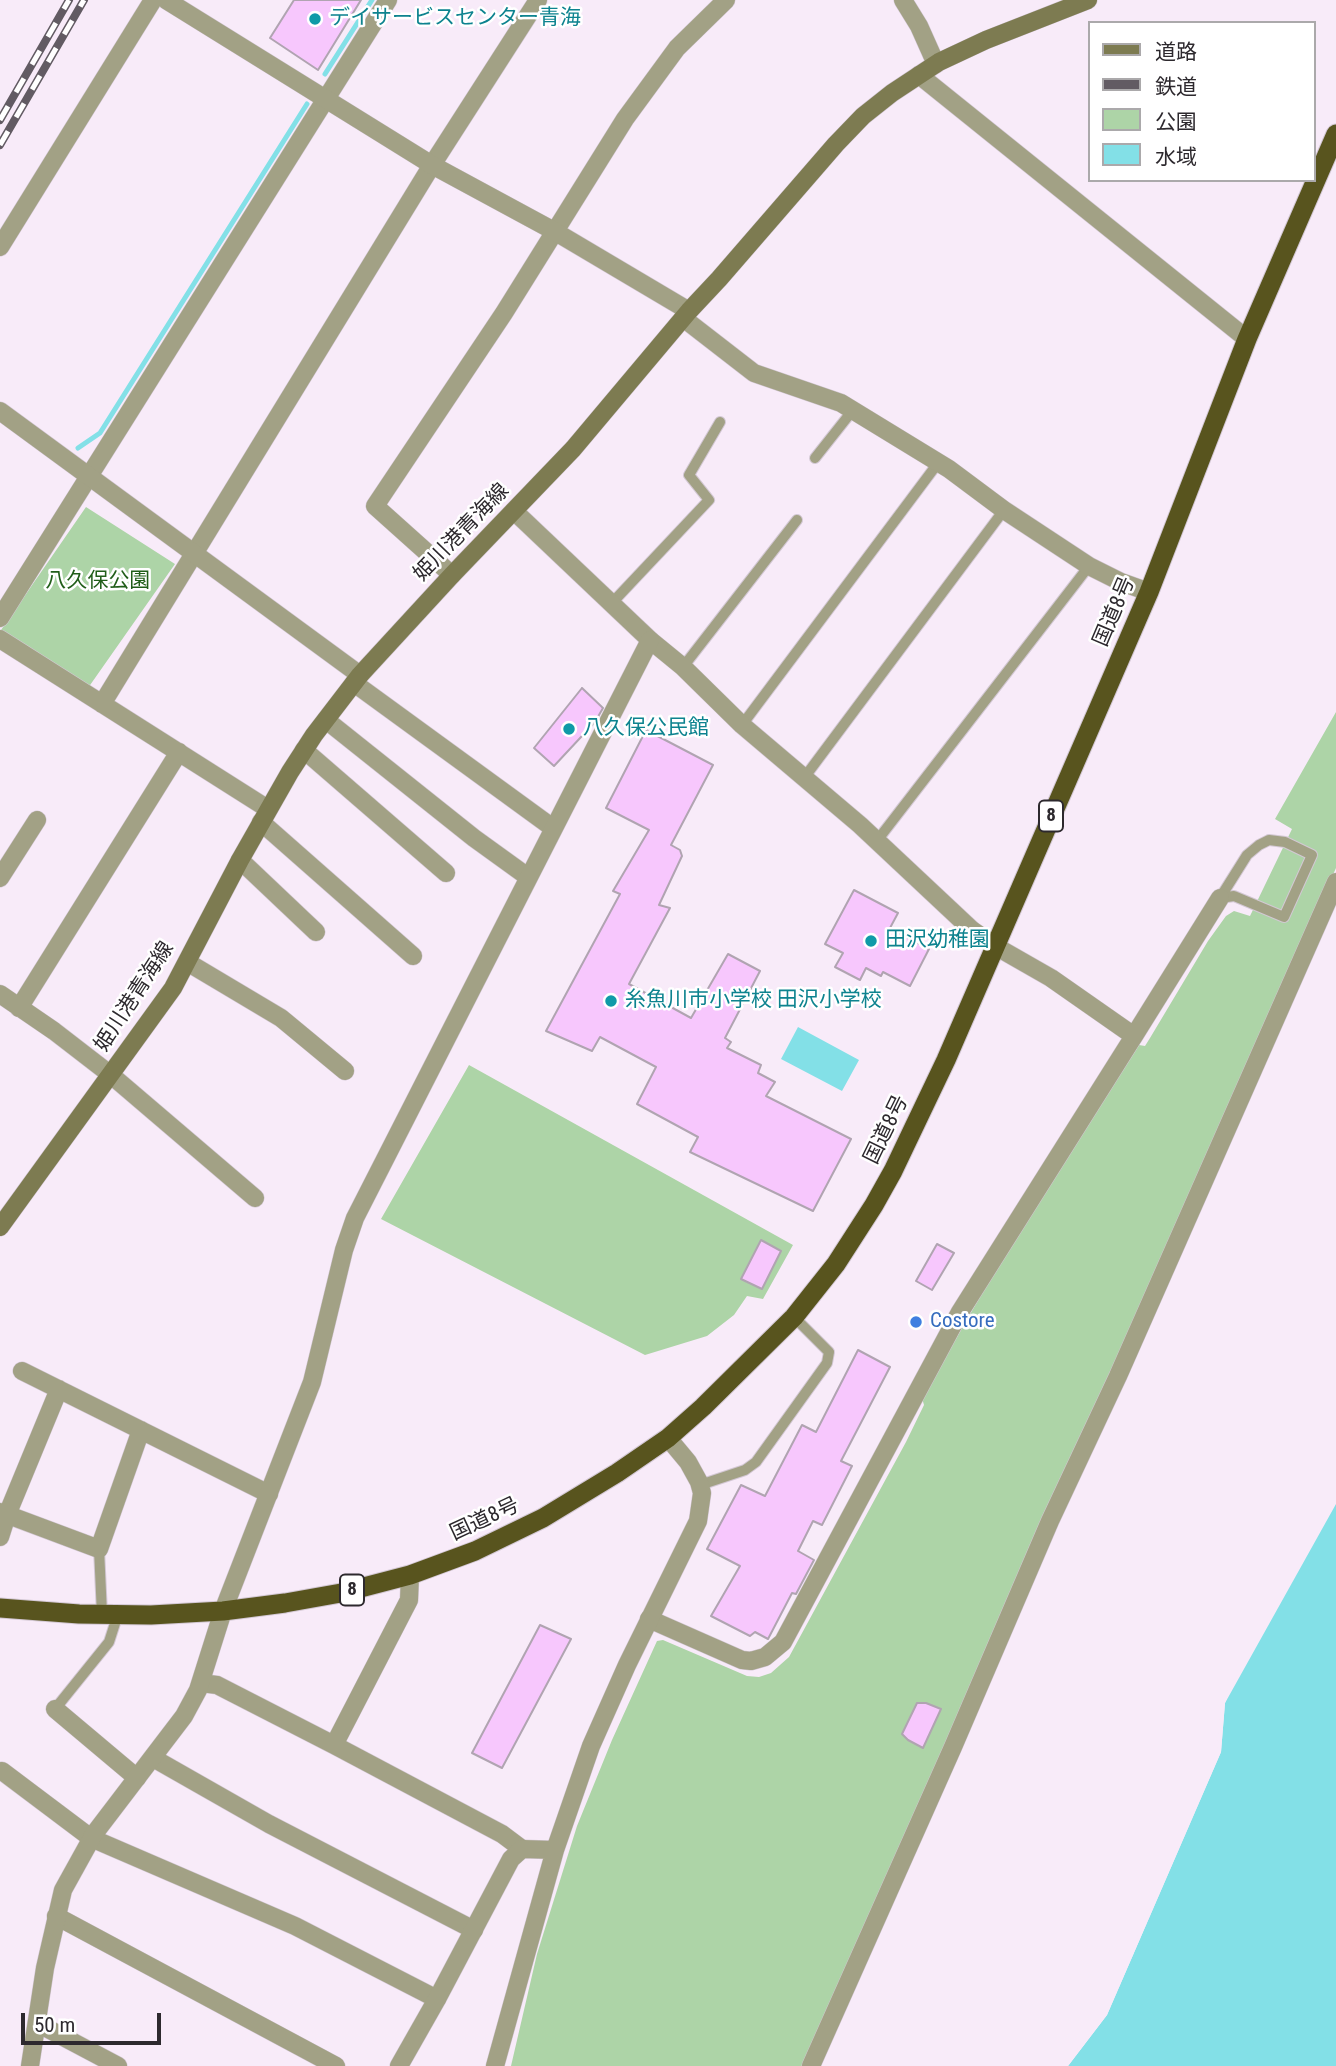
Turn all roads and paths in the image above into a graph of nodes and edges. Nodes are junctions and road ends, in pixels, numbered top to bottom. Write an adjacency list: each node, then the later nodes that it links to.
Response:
1 (153, 0): 14 (street)
2 (166, 0): 10 (street)
3 (388, 0): 10 (street)
4 (538, 0): 12 (street)
5 (726, 0): 13 (street)
6 (902, 0): 8 (street)
7 (1088, 0): 8 (main road, 姫川港青海線)
8 (936, 64): 9 (main road, 姫川港青海線)
9 (919, 75): 15 (main road, 姫川港青海線); 16 (street)
10 (327, 98): 12 (street); 22 (street)
11 (1336, 134): 16 (highway, 国道8号 / 8)
12 (432, 165): 13 (street); 26 (street)
13 (554, 231): 15 (street); 28 (street)
14 (0, 247)
15 (686, 314): 17 (street); 24 (main road, 姫川港青海線)
16 (1247, 339): 29 (highway, 国道8号 / 8)
17 (853, 410): 20 (lane); 21 (street)
18 (0, 411): 22 (street)
19 (720, 422): 30 (lane)
20 (816, 458)
21 (938, 463): 23 (street); 38 (lane)
22 (91, 476): 26 (street); 31 (street)
23 (1004, 510): 27 (street); 41 (lane)
24 (514, 511): 28 (main road, 姫川港青海線); 30 (street)
25 (797, 520): 34 (lane)
26 (192, 553): 35 (street); 36 (street)
27 (1088, 566): 29 (street); 45 (lane)
28 (452, 575): 35 (main road, 姫川港青海線)
29 (1149, 592): 53 (highway, 国道8号 / 8)
30 (611, 604): 33 (street)
31 (0, 618)
32 (0, 639): 36 (street)
33 (650, 640): 34 (street); 44 (street)
34 (682, 667): 38 (street)
35 (358, 679): 37 (main road, 姫川港青海線); 44 (street)
36 (102, 704): 40 (street)
37 (326, 720): 39 (main road, 姫川港青海線); 48 (street)
38 (741, 725): 41 (street)
39 (304, 750): 42 (main road, 姫川港青海線); 47 (street)
40 (179, 752): 42 (street); 57 (street)
41 (804, 778): 45 (street)
42 (265, 815): 46 (main road, 姫川港青海線); 54 (street)
43 (37, 820): 49 (street)
44 (553, 828): 48 (street)
45 (876, 842): 53 (street)
46 (240, 860): 52 (street); 55 (main road, 姫川港青海線)
47 (446, 873)
48 (528, 877): 69 (street)
49 (0, 878)
50 (1336, 882): 96 (street)
51 (1220, 898): 51 (lane); 58 (street)
52 (316, 933)
53 (995, 946): 58 (street); 63 (highway, 国道8号 / 8)
54 (413, 956)
55 (187, 962): 59 (street); 60 (main road, 姫川港青海線)
56 (0, 994): 57 (street)
57 (19, 1007): 60 (street)
58 (1134, 1036): 77 (street)
59 (345, 1071)
60 (111, 1075): 61 (street); 62 (main road, 姫川港青海線)
61 (255, 1198)
62 (1, 1224)
63 (794, 1317): 67 (highway, 国道8号 / 8); 68 (lane)
64 (22, 1371): 65 (street)
65 (59, 1389): 66 (street); 70 (street)
66 (141, 1430): 69 (street); 72 (street)
67 (668, 1437): 68 (street); 73 (highway, 国道8号 / 8)
68 (700, 1485): 77 (street)
69 (269, 1494): 75 (street)
70 (3, 1514): 71 (street); 72 (street)
71 (0, 1537)
72 (99, 1549): 76 (lane)
73 (410, 1575): 75 (highway, 国道8号 / 8); 80 (street)
74 (0, 1608): 76 (highway, 国道8号 / 8)
75 (223, 1611): 76 (highway, 国道8号 / 8); 78 (street)
76 (110, 1614): 79 (lane)
77 (649, 1619): 86 (street)
78 (201, 1683): 80 (street); 81 (street)
79 (55, 1709): 83 (street)
80 (334, 1745): 85 (street)
81 (153, 1758): 83 (street); 88 (street)
82 (2, 1771): 84 (street)
83 (137, 1778): 84 (street)
84 (91, 1838): 87 (street); 89 (street)
85 (522, 1849): 86 (street); 88 (street)
86 (555, 1850): 95 (street)
87 (56, 1916): 90 (street); 93 (street)
88 (474, 1930): 89 (street)
89 (438, 1999): 94 (street)
90 (37, 2023): 91 (street); 92 (street)
91 (30, 2066)
92 (118, 2066)
93 (336, 2066)
94 (399, 2066)
95 (495, 2066)
96 (811, 2066)

